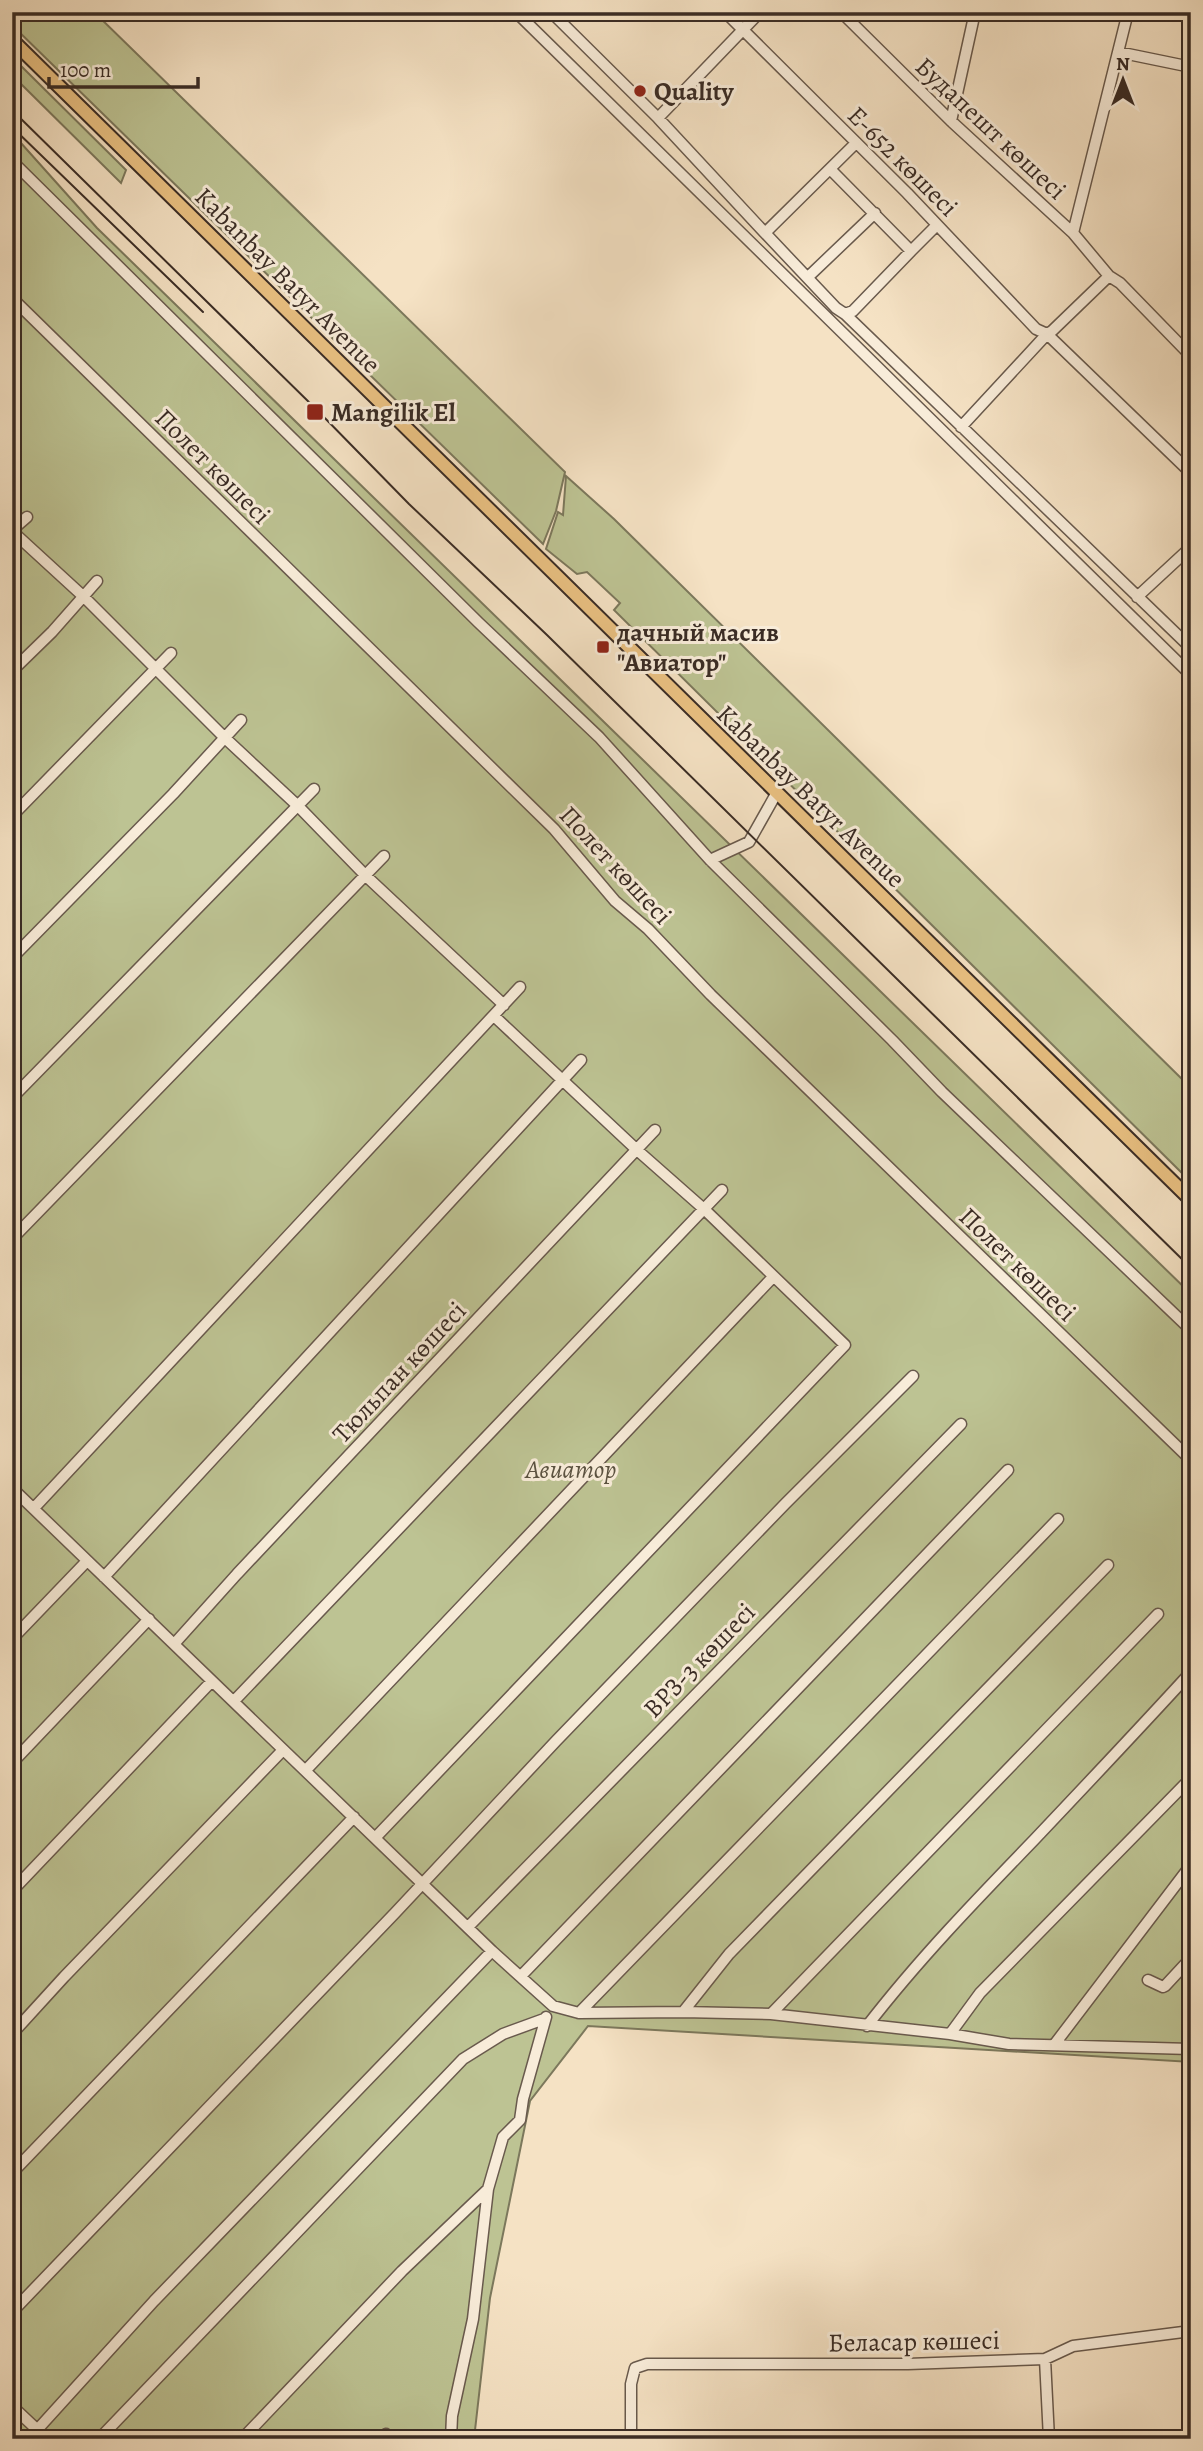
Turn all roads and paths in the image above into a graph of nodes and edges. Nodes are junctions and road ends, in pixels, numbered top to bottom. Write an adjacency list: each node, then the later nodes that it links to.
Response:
1 (516, 12): 40 (street)
2 (551, 12): 12 (street)
3 (725, 12): 8 (street, Е-652 көшесі)
4 (760, 12): 8 (street)
5 (841, 12): 13 (street, Будапешт көшесі)
6 (975, 12): 13 (street)
7 (1128, 12): 10 (street)
8 (743, 30): 12 (street); 14 (street, Е-652 көшесі)
9 (12, 40): 44 (main road, Kabanbay Batyr Avenue)
10 (1118, 52): 11 (street); 20 (street)
11 (1191, 67)
12 (658, 118): 19 (street)
13 (951, 121): 20 (street, Будапешт көшесі)
14 (856, 143): 16 (street); 18 (street, Е-652 көшесі)
15 (12, 160): 48 (street)
16 (831, 170): 17 (street); 19 (street)
17 (875, 213): 21 (street); 23 (street)
18 (937, 225): 21 (street); 26 (street, Е-652 көшесі)
19 (765, 233): 23 (street)
20 (1073, 233): 22 (street, Будапешт көшесі)
21 (911, 251): 25 (street)
22 (1109, 276): 26 (street); 27 (street, Будапешт көшесі)
23 (808, 277): 25 (street)
24 (12, 298): 67 (street, Полет көшесі)
25 (845, 314): 28 (street)
26 (1049, 332): 28 (street); 29 (street, Е-652 көшесі)
27 (1190, 354)
28 (961, 427): 35 (street)
29 (1191, 473)
30 (27, 517): 31 (street)
31 (12, 531): 34 (street)
32 (1191, 547): 35 (street)
33 (97, 581): 34 (street)
34 (84, 597): 38 (street); 39 (street)
35 (1137, 597): 36 (street)
36 (1191, 648)
37 (171, 653): 38 (street)
38 (156, 669): 42 (street); 46 (street)
39 (12, 671)
40 (1191, 675)
41 (241, 720): 42 (street)
42 (225, 738): 45 (street); 50 (street)
43 (314, 789): 45 (street)
44 (776, 794): 48 (street); 60 (main road, Kabanbay Batyr Avenue)
45 (298, 806): 49 (street); 56 (street)
46 (12, 816)
47 (384, 856): 49 (street)
48 (710, 860): 64 (street)
49 (366, 876): 52 (street); 62 (street)
50 (12, 958)
51 (520, 987): 52 (street)
52 (504, 1005): 53 (street)
53 (494, 1016): 55 (street); 70 (street)
54 (581, 1060): 55 (street)
55 (563, 1082): 58 (street); 74 (street)
56 (12, 1098)
57 (655, 1130): 58 (street, Тюльпан көшесі)
58 (637, 1150): 61 (street); 78 (street, Тюльпан көшесі)
59 (722, 1190): 61 (street)
60 (1191, 1200)
61 (705, 1210): 63 (street); 81 (street)
62 (12, 1239)
63 (773, 1277): 84 (street); 87 (street)
64 (1191, 1330)
65 (913, 1376): 89 (street)
66 (961, 1424): 91 (street, ВРЗ-3 көшесі)
67 (1191, 1460)
68 (1008, 1470): 94 (street)
69 (14, 1493): 70 (street)
70 (34, 1508): 72 (street)
71 (1058, 1519): 98 (street)
72 (86, 1562): 74 (street); 77 (street)
73 (1108, 1565): 97 (street)
74 (104, 1577): 76 (street)
75 (1158, 1614): 99 (street)
76 (149, 1619): 78 (street); 83 (street)
77 (12, 1639)
78 (175, 1643): 80 (street)
79 (1191, 1672): 101 (street)
80 (212, 1681): 81 (street); 90 (street)
81 (234, 1701): 82 (street)
82 (284, 1750): 84 (street); 102 (street)
83 (12, 1763)
84 (306, 1770): 86 (street)
85 (1191, 1778): 103 (street)
86 (354, 1817): 87 (street); 106 (street)
87 (376, 1838): 89 (street)
88 (1191, 1865): 104 (street)
89 (422, 1883): 91 (street); 108 (street)
90 (12, 1891)
91 (468, 1927): 92 (street)
92 (492, 1951): 94 (street); 112 (street)
93 (1191, 1958): 95 (street)
94 (521, 1976): 96 (street)
95 (1148, 1980)
96 (552, 2006): 98 (street); 100 (street)
97 (683, 2012): 98 (street); 99 (street)
98 (579, 2013)
99 (771, 2014): 101 (street)
100 (544, 2020): 107 (street); 114 (street)
101 (867, 2026): 103 (street)
102 (12, 2034)
103 (950, 2034): 104 (street)
104 (1054, 2045): 105 (street)
105 (1191, 2049)
106 (12, 2172)
107 (488, 2189): 115 (street); 116 (street)
108 (12, 2312)
109 (1191, 2331): 110 (street, Беласар көшесі)
110 (1045, 2359): 117 (street, Беласар көшесі); 118 (street)
111 (12, 2406): 112 (street)
112 (37, 2430): 113 (street)
113 (47, 2439)
114 (99, 2439)
115 (242, 2439)
116 (451, 2439)
117 (631, 2439)
118 (1049, 2439)

